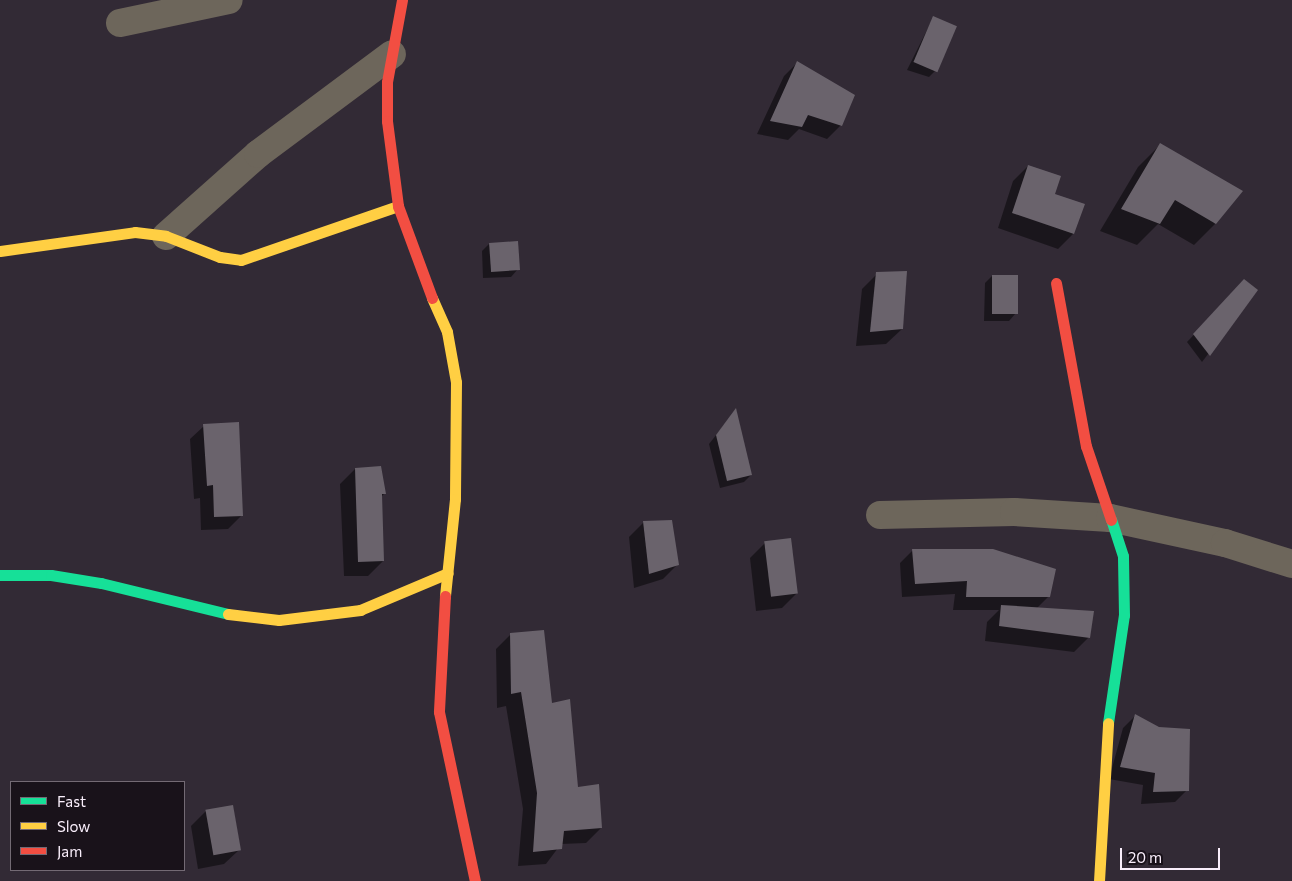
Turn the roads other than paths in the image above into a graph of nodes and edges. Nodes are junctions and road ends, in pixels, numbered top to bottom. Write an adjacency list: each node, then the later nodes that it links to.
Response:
1 (229, 0): 3 (street)
2 (402, 0): 4 (street)
3 (120, 23)
4 (392, 54): 5 (street); 6 (street)
5 (398, 206): 6 (street); 12 (street)
6 (166, 236): 7 (street)
7 (0, 251)
8 (1056, 282): 10 (street)
9 (880, 515): 10 (street)
10 (1110, 518): 11 (street); 15 (street)
11 (1292, 564)
12 (448, 574): 13 (street); 14 (street)
13 (0, 575)
14 (475, 881)
15 (1099, 881)

